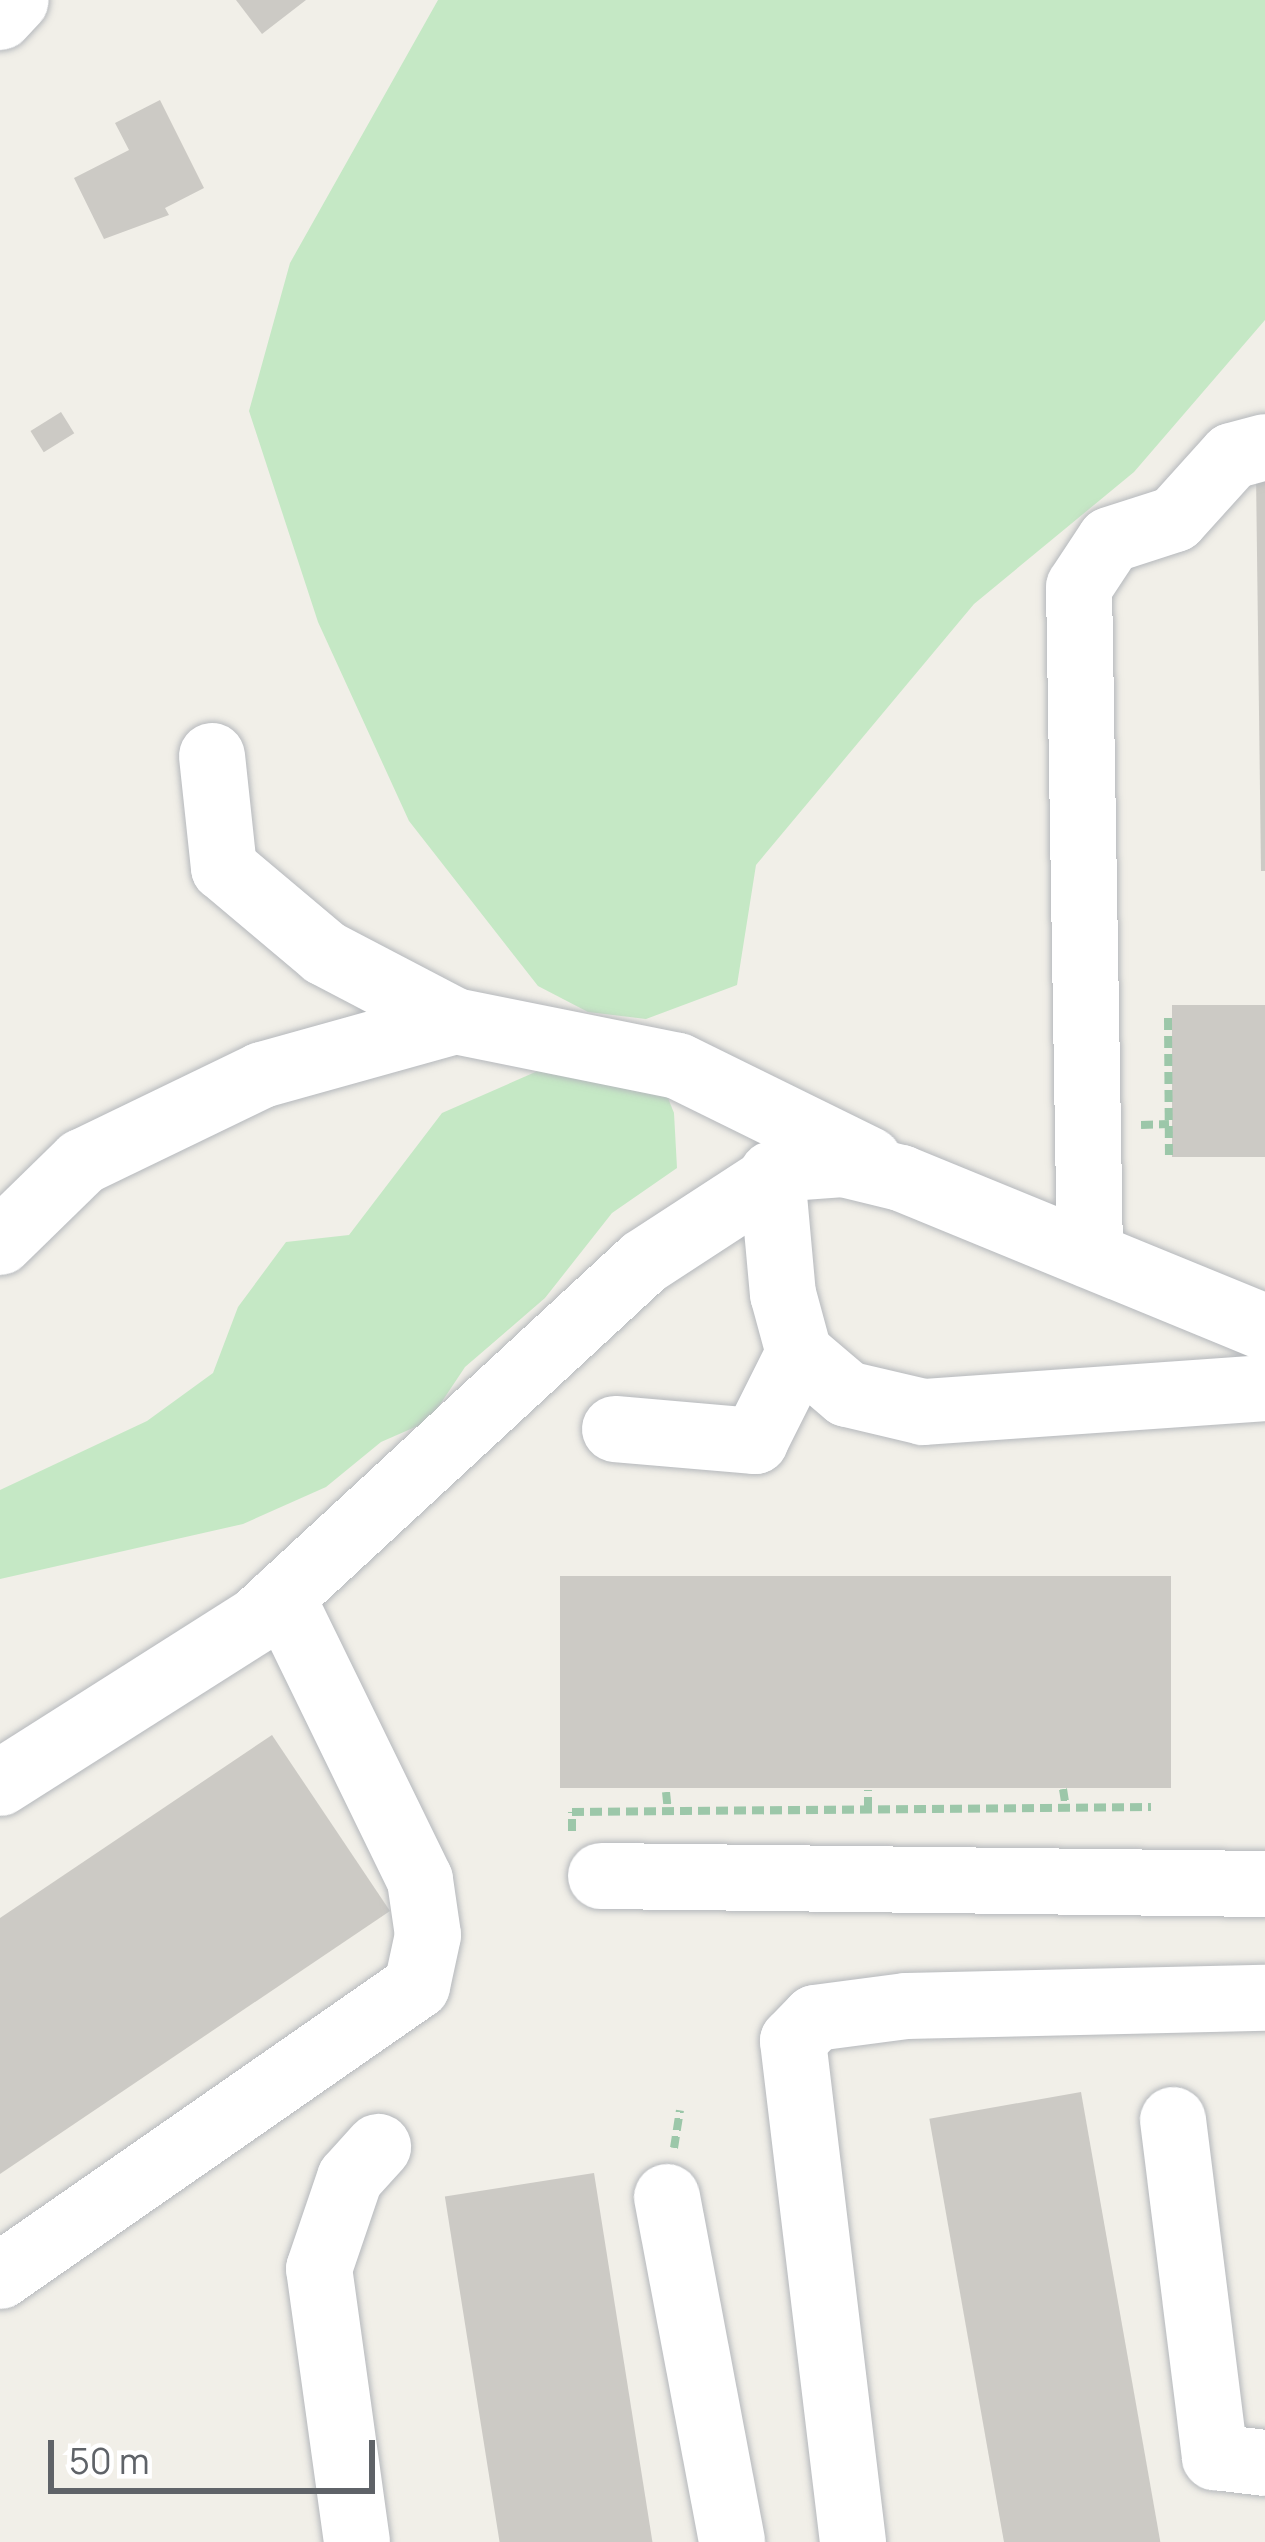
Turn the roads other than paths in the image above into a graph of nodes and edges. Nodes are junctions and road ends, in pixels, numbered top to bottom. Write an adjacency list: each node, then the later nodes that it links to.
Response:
1 (16, 0): 2 (street)
2 (0, 17)
3 (1265, 447): 9 (street)
4 (212, 756): 5 (street)
5 (455, 1022): 7 (street); 8 (street)
6 (772, 1174): 7 (street); 11 (street); 14 (street)
7 (920, 1185): 9 (street)
8 (0, 1242)
9 (1090, 1255): 10 (street)
10 (1265, 1327)
11 (800, 1353): 12 (street); 13 (street)
12 (1265, 1388)
13 (615, 1429)
14 (269, 1608): 15 (street); 22 (street)
15 (0, 1783)
16 (601, 1876): 17 (street)
17 (1265, 1884)
18 (1265, 1998): 26 (street)
19 (1172, 2120): 23 (street)
20 (378, 2147): 24 (street)
21 (667, 2198): 25 (street)
22 (0, 2276)
23 (1265, 2463)
24 (357, 2542)
25 (732, 2542)
26 (853, 2542)

